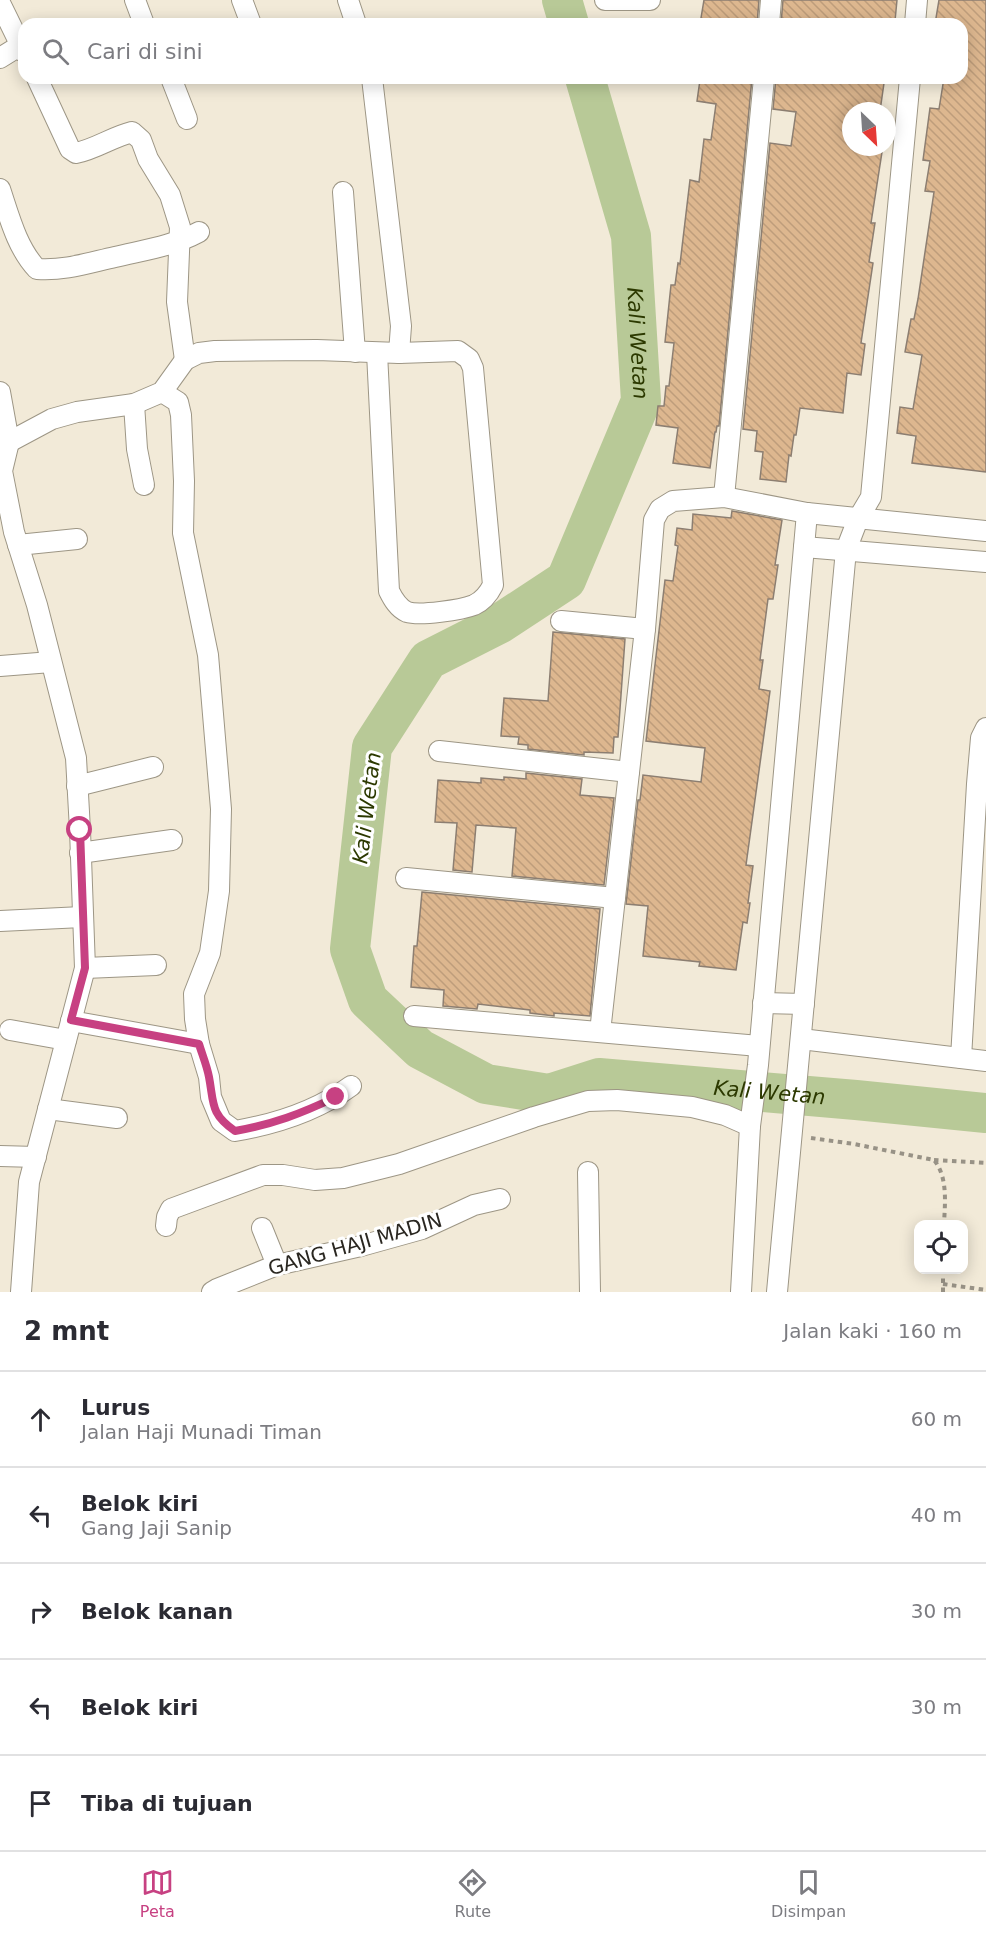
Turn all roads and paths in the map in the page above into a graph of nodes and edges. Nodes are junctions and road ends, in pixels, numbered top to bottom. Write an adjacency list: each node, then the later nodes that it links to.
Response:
1 (135, 0): 9 (street)
2 (242, 0): 10 (street)
3 (348, 0): 11 (street)
4 (605, 0): 5 (street)
5 (650, 0)
6 (771, 0): 12 (street)
7 (917, 0): 13 (street)
8 (0, 3): 14 (street)
9 (142, 18)
10 (249, 18)
11 (354, 18)
12 (770, 18)
13 (916, 18)
14 (18, 41)
15 (18, 51): 16 (street)
16 (0, 58)
17 (40, 84): 26 (street)
18 (173, 84): 22 (street)
19 (373, 84): 29 (street)
20 (763, 84): 37 (street)
21 (909, 84): 39 (street)
22 (187, 119)
23 (0, 189): 26 (street)
24 (342, 192): 27 (street)
25 (199, 232): 26 (street)
26 (180, 242): 30 (street)
27 (355, 352): 28 (street); 30 (street)
28 (377, 352): 29 (street); 29 (street)
29 (399, 353)
30 (185, 360): 32 (street)
31 (0, 392): 34 (street)
32 (162, 392): 33 (street); 72 (street)
33 (134, 404): 34 (street); 36 (street)
34 (9, 442): 35 (street)
35 (1, 472): 42 (street)
36 (144, 484)
37 (724, 497): 38 (street); 47 (street)
38 (807, 513): 39 (street); 43 (street)
39 (858, 519): 40 (street); 44 (street)
40 (986, 531)
41 (77, 539): 42 (street)
42 (18, 545): 48 (street)
43 (804, 547): 44 (street); 65 (street)
44 (846, 550): 45 (street); 66 (street)
45 (986, 562)
46 (561, 621): 47 (street)
47 (645, 629): 53 (street)
48 (51, 662): 49 (street); 54 (street)
49 (0, 666)
50 (986, 728): 55 (street)
51 (439, 751): 53 (street)
52 (153, 767): 54 (street)
53 (629, 772): 59 (street)
54 (77, 786): 57 (street)
55 (980, 826): 62 (street)
56 (172, 840): 57 (street)
57 (81, 853): 60 (street)
58 (406, 878): 59 (street)
59 (615, 898): 70 (street)
60 (82, 918): 61 (street); 64 (street)
61 (0, 921)
62 (977, 940): 75 (street)
63 (156, 965): 64 (street)
64 (85, 968): 68 (street)
65 (763, 1003): 66 (street); 74 (street)
66 (804, 1004): 73 (street)
67 (414, 1016): 70 (street)
68 (71, 1020): 71 (street); 72 (street)
69 (10, 1030): 71 (street)
70 (600, 1032): 74 (street)
71 (66, 1040): 78 (street)
72 (199, 1044): 77 (street)
73 (800, 1048): 75 (street); 81 (street)
74 (758, 1056): 80 (street)
75 (961, 1058): 76 (street)
76 (986, 1061)
77 (351, 1086)
78 (48, 1109): 79 (street); 83 (street)
79 (117, 1118)
80 (751, 1118): 89 (street); 98 (street)
81 (793, 1135): 84 (path); 99 (street)
82 (0, 1156): 83 (street)
83 (36, 1157): 95 (street)
84 (934, 1160): 85 (path); 88 (path)
85 (986, 1163)
86 (588, 1172): 97 (street)
87 (500, 1199): 91 (street, GANG HAJI MADIN)
88 (944, 1220)
89 (166, 1226)
90 (262, 1228): 91 (street)
91 (277, 1265): 96 (street, GANG HAJI MADIN)
92 (943, 1274): 93 (path)
93 (943, 1284): 94 (path); 100 (path)
94 (986, 1290)
95 (21, 1292)
96 (212, 1292)
97 (590, 1292)
98 (741, 1292)
99 (777, 1292)
100 (943, 1292)

